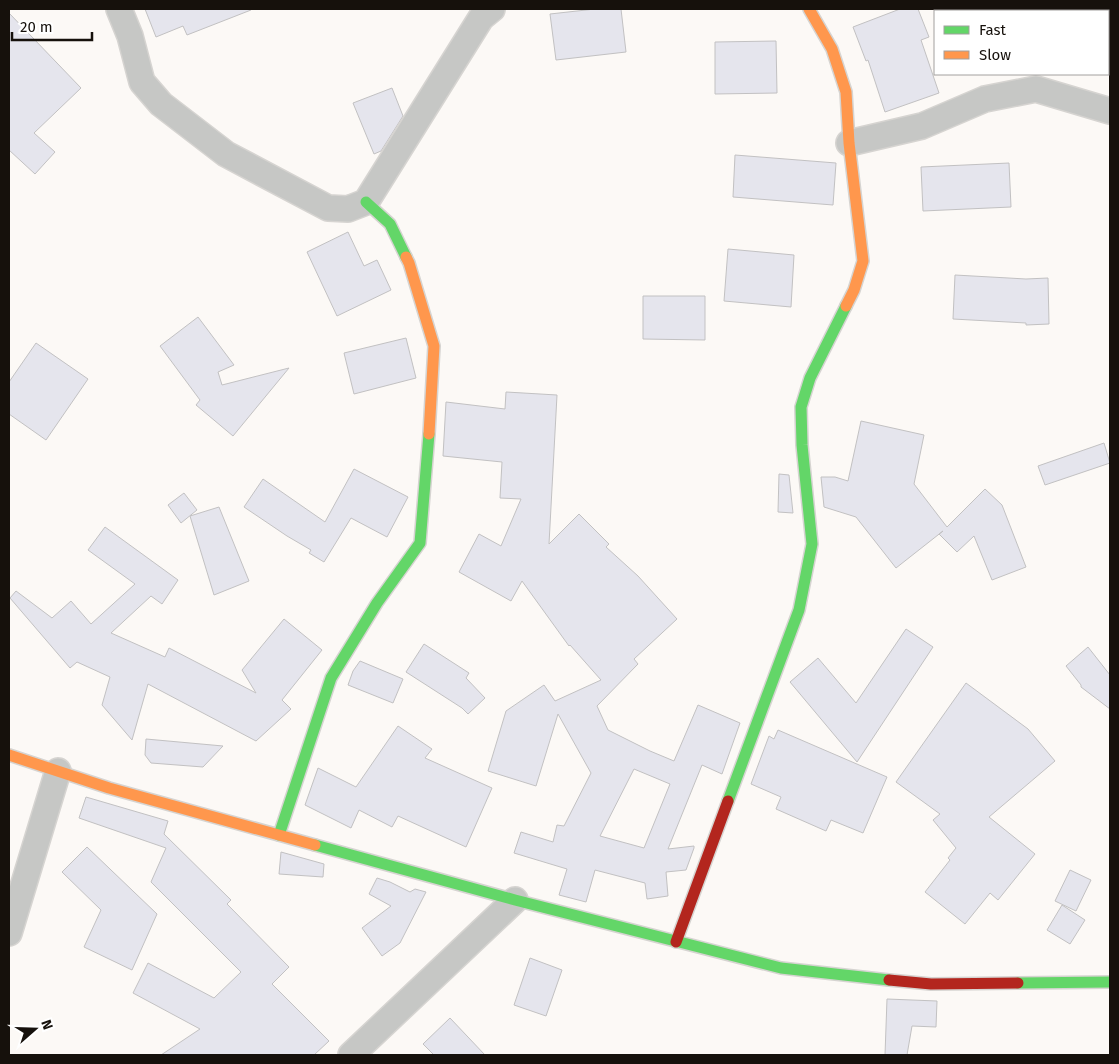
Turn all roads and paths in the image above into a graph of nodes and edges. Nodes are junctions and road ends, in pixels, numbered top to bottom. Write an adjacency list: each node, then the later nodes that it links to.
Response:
1 (119, 9): 6 (street)
2 (492, 9): 6 (street)
3 (809, 9): 5 (street)
4 (1110, 111): 5 (street)
5 (849, 144): 12 (street)
6 (366, 202): 9 (street)
7 (9, 755): 8 (street)
8 (58, 771): 9 (street); 11 (street)
9 (279, 835): 10 (street)
10 (514, 900): 12 (street); 14 (street)
11 (9, 933)
12 (676, 942): 13 (street)
13 (1110, 982)
14 (351, 1055)

